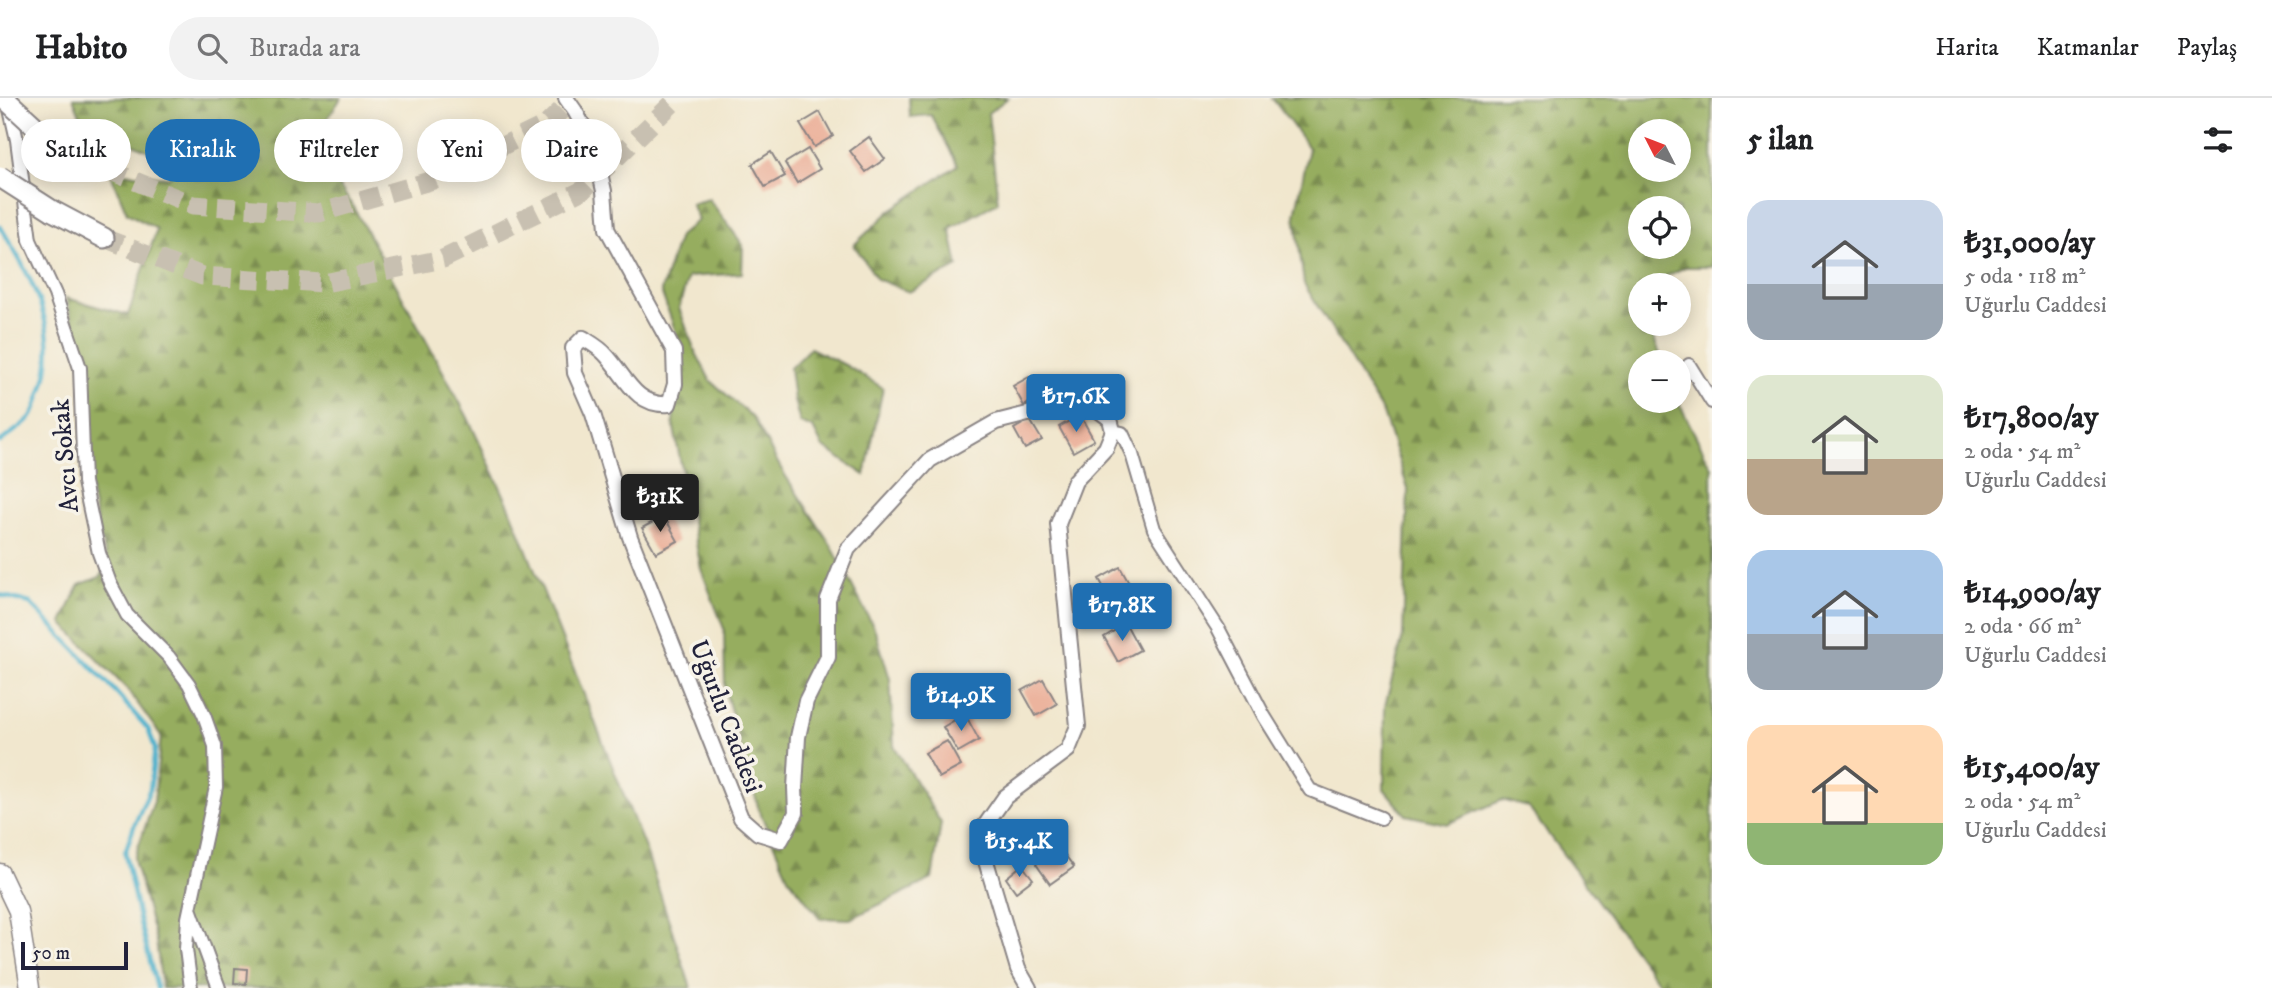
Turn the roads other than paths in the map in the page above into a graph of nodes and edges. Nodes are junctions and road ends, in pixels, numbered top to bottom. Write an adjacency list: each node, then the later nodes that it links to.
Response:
1 (6, 98): 3 (main road, bridge); 11 (street, Avcı Sokak)
2 (566, 98): 8 (street, Uğurlu Caddesi)
3 (28, 119)
4 (0, 177): 5 (main road, bridge)
5 (104, 238)
6 (1691, 368): 7 (street)
7 (1712, 402)
8 (1113, 431): 9 (street); 15 (street)
9 (1381, 818)
10 (0, 873): 12 (main road)
11 (190, 908): 13 (street, Avcı Sokak); 14 (street)
12 (30, 988)
13 (191, 988)
14 (219, 988)
15 (1030, 988)

